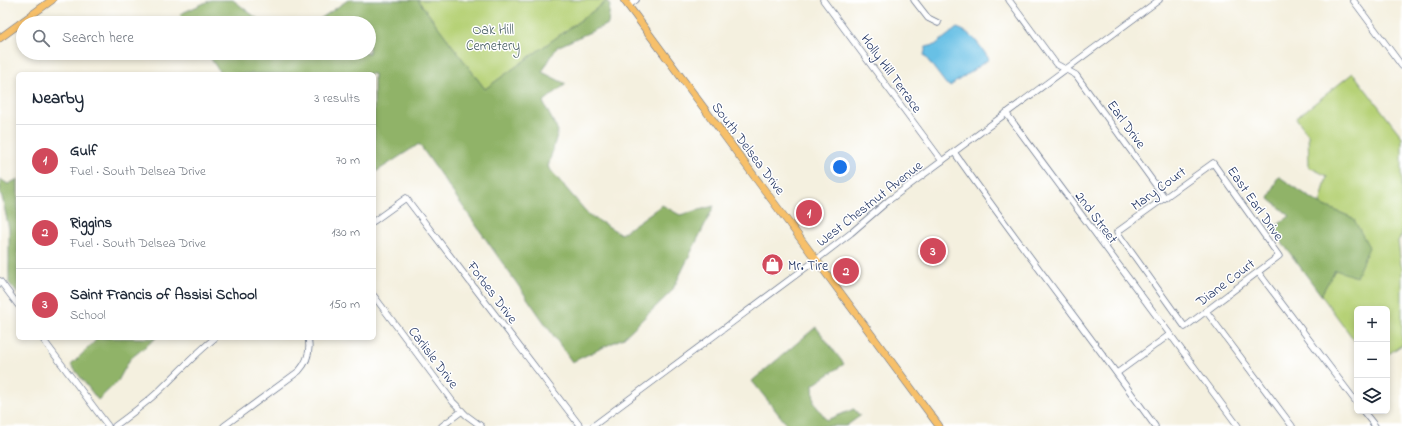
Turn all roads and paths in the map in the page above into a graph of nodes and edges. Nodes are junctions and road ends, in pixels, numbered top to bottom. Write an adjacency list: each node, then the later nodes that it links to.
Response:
1 (52, 0): 9 (main road)
2 (636, 0): 8 (street)
3 (823, 0): 17 (street, Holly Hill Terrace)
4 (914, 0): 10 (street)
5 (1009, 0): 14 (street, Earl Drive)
6 (1159, 0): 14 (street, West Chestnut Avenue)
7 (1353, 0): 13 (street)
8 (626, 3): 22 (main road, South Delsea Drive)
9 (30, 16)
10 (938, 23)
11 (16, 26): 12 (main road)
12 (0, 38)
13 (1402, 66)
14 (1065, 70): 15 (street, West Chestnut Avenue); 19 (street, Earl Drive)
15 (1006, 113): 16 (street, West Chestnut Avenue); 29 (street, 2nd Street)
16 (954, 152): 17 (street, West Chestnut Avenue); 33 (street)
17 (942, 161): 22 (street, West Chestnut Avenue)
18 (1213, 163): 19 (street, Mary Court); 21 (street, East Earl Drive)
19 (1165, 198): 28 (street, Mary Court)
20 (376, 220): 42 (street, Forbes Drive)
21 (1279, 256): 23 (street, Diane Court)
22 (816, 260): 43 (street, West Chestnut Avenue); 44 (main road, South Delsea Drive)
23 (1258, 272): 27 (street, Diane Court); 34 (street)
24 (0, 281): 26 (street)
25 (376, 299): 35 (street, Carlisle Drive)
26 (16, 302)
27 (1206, 311): 28 (street, Diane Court); 47 (street)
28 (1185, 327)
29 (1169, 335): 33 (street); 46 (street, 2nd Street)
30 (44, 340): 37 (street)
31 (213, 340): 38 (street)
32 (308, 340): 39 (street)
33 (1117, 373): 45 (street)
34 (1354, 398)
35 (462, 411): 40 (street); 41 (street, Carlisle Drive)
36 (1365, 414): 48 (street)
37 (108, 426)
38 (115, 426)
39 (224, 426)
40 (442, 426)
41 (481, 426)
42 (580, 426)
43 (593, 426)
44 (940, 426)
45 (1155, 426)
46 (1238, 426)
47 (1292, 426)
48 (1375, 426)

